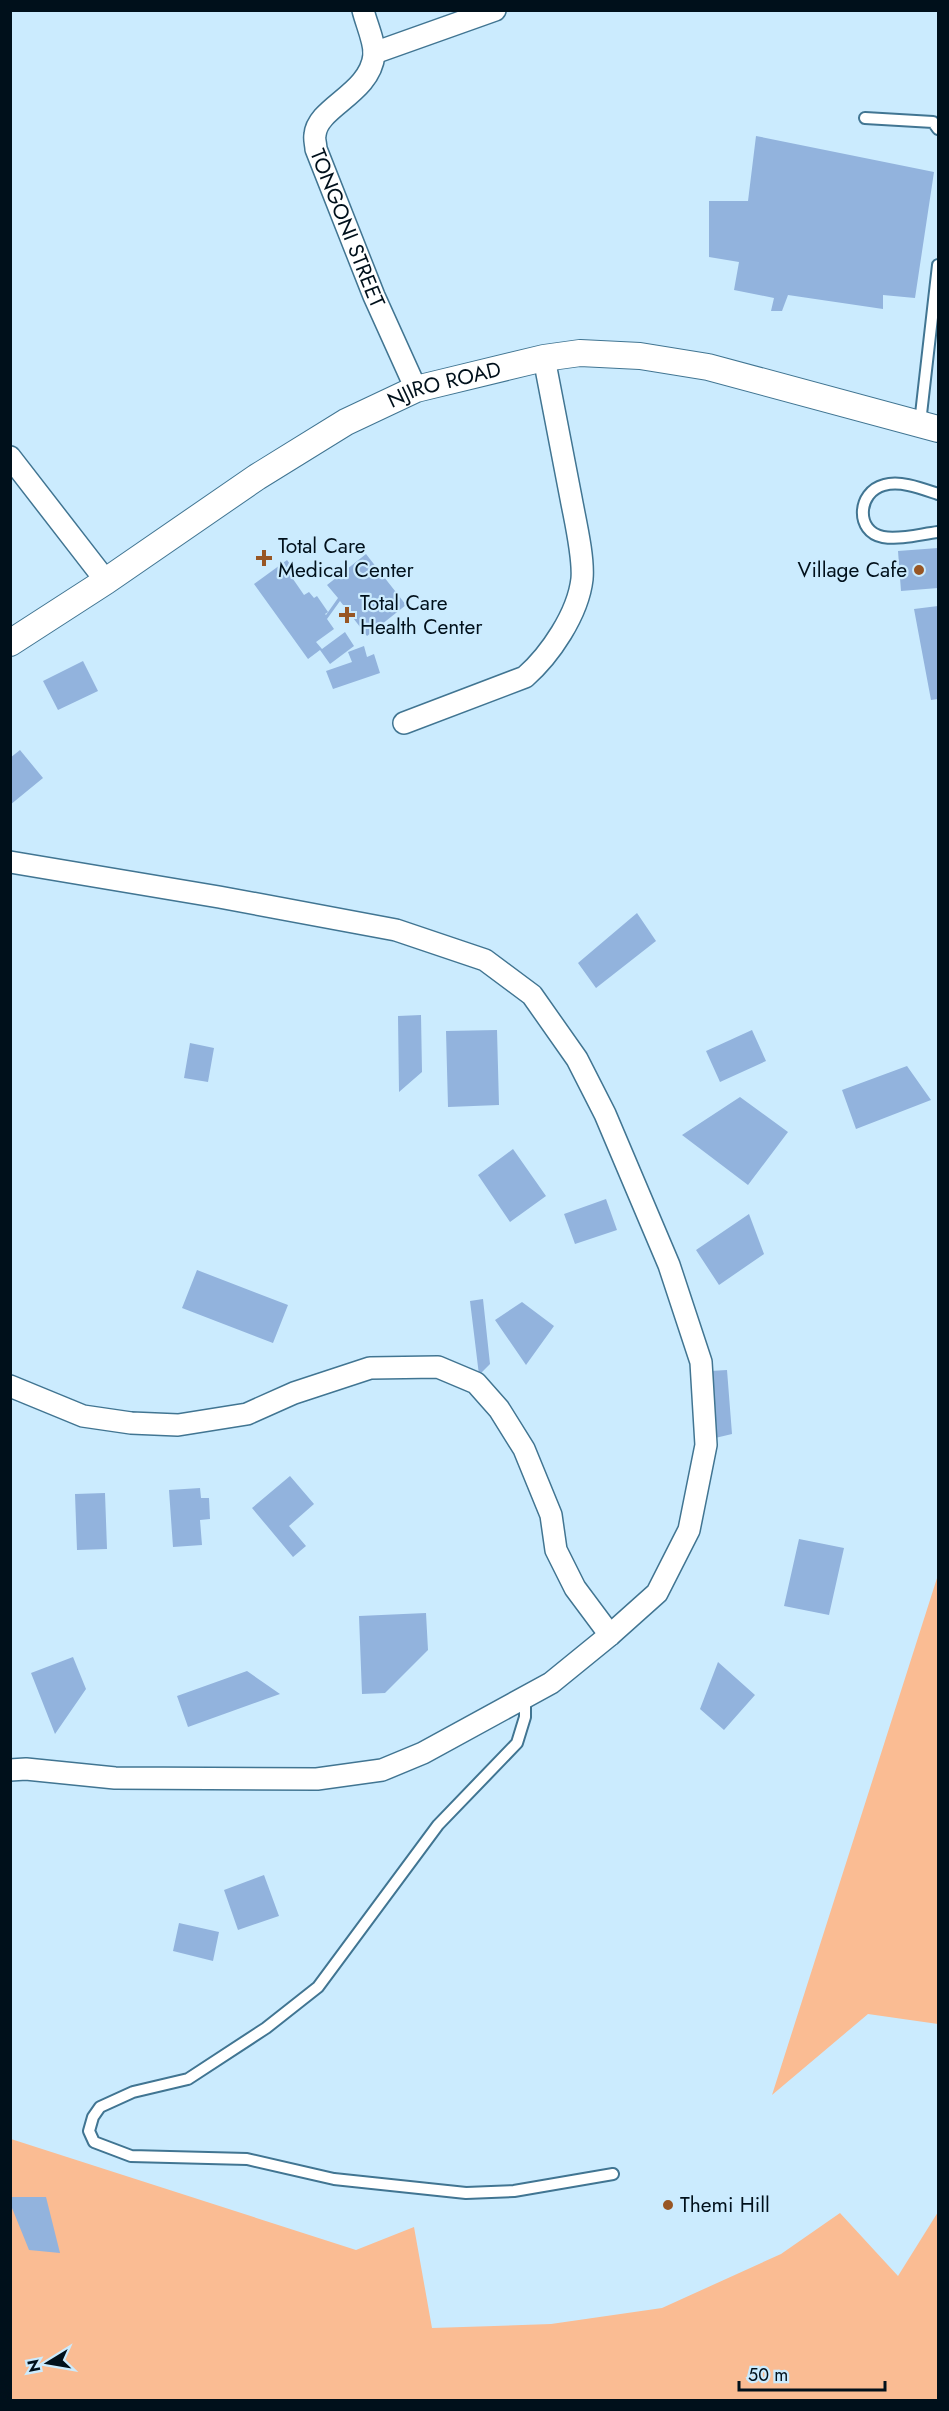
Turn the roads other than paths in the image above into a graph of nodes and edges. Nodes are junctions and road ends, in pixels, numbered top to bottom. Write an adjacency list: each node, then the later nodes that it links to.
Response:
1 (363, 10): 3 (street)
2 (495, 10): 3 (street)
3 (374, 53): 8 (street, TONGONI STREET)
4 (865, 118): 5 (lane)
5 (939, 129)
6 (939, 265): 9 (lane)
7 (544, 357): 8 (street, NJIRO ROAD); 9 (street, NJIRO ROAD); 15 (street)
8 (416, 389): 13 (street, NJIRO ROAD)
9 (929, 426)
10 (10, 457): 13 (street)
11 (939, 494): 12 (lane)
12 (939, 532)
13 (106, 581): 14 (street, NJIRO ROAD)
14 (10, 643)
15 (404, 723)
16 (10, 862): 18 (street)
17 (10, 1386): 18 (street)
18 (609, 1635): 19 (street)
19 (525, 1697): 20 (street); 21 (lane)
20 (10, 1770)
21 (613, 2174)

